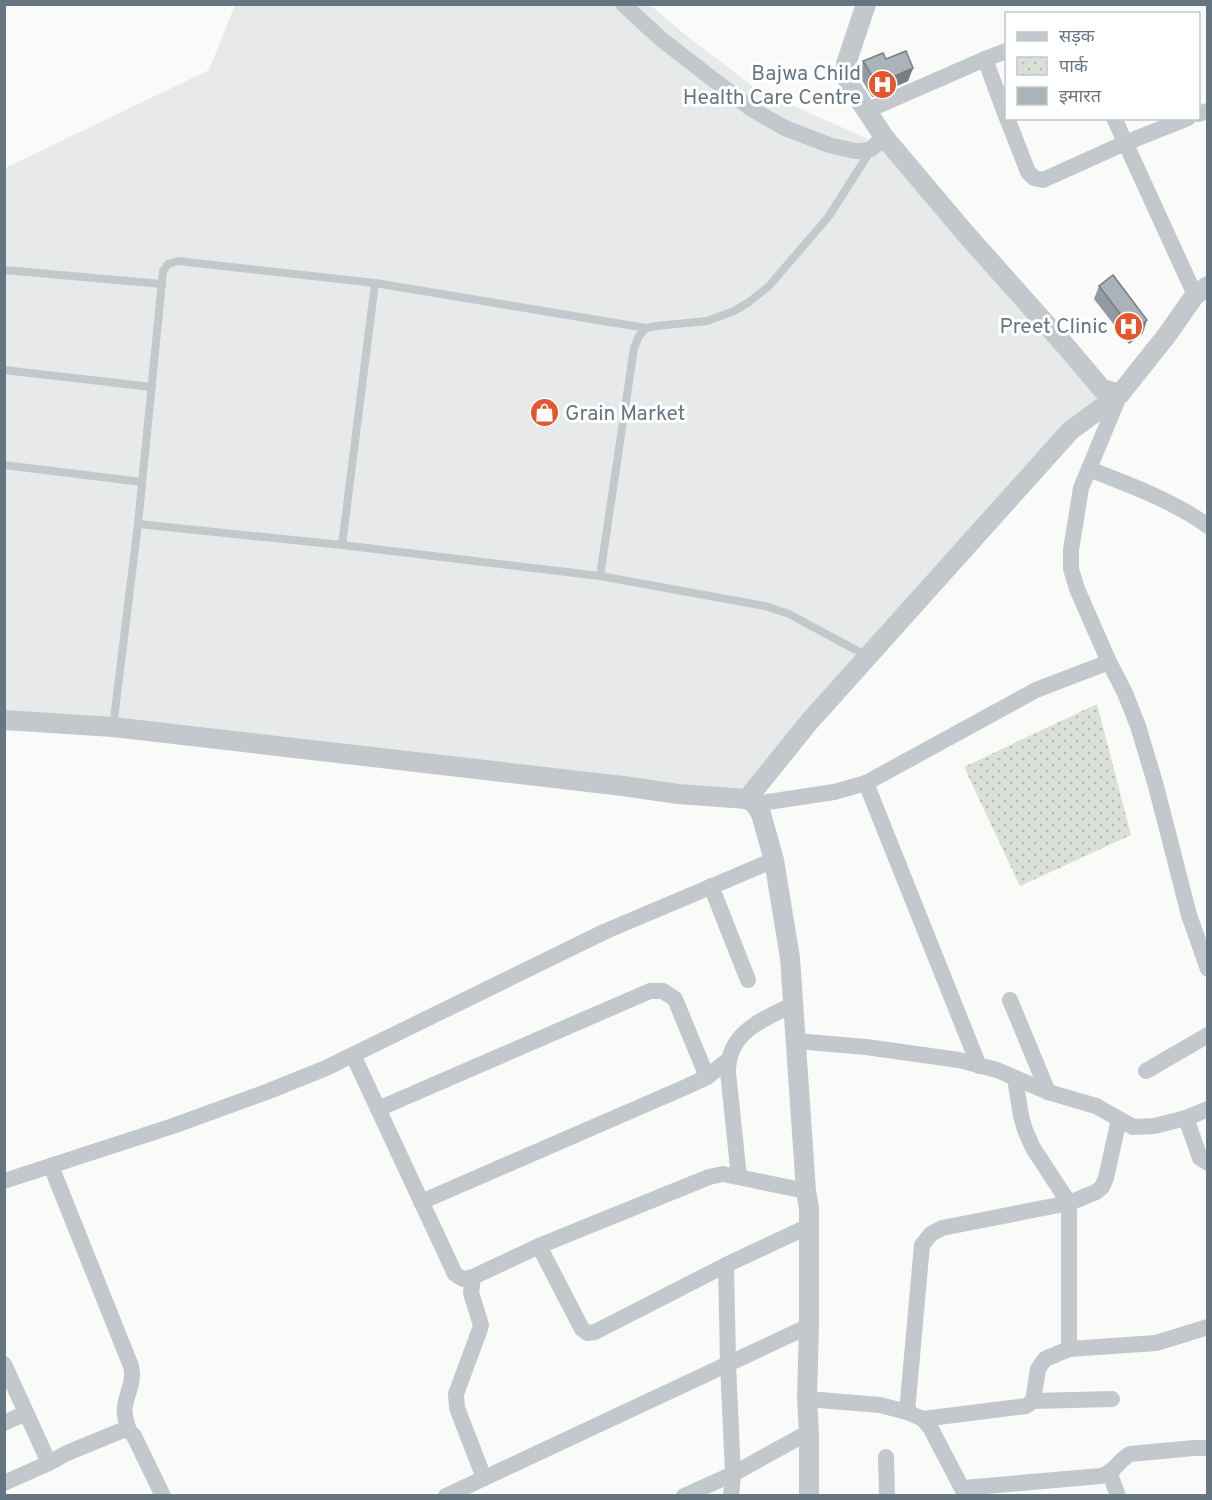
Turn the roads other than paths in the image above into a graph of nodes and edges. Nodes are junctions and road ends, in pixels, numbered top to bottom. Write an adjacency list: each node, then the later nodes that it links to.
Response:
1 (623, 4): 10 (street)
2 (866, 4): 5 (street)
3 (1005, 51): 4 (street)
4 (985, 59): 5 (street); 6 (street)
5 (866, 111): 10 (street)
6 (1005, 113)
7 (1008, 120): 11 (street)
8 (1115, 120): 11 (street)
9 (1183, 120): 11 (street)
10 (878, 143): 16 (lane); 19 (street)
11 (1125, 143): 15 (street)
12 (4, 270): 13 (lane)
13 (162, 284): 14 (lane); 18 (lane)
14 (375, 284): 16 (lane); 25 (lane)
15 (1201, 290): 19 (street)
16 (646, 328): 26 (lane)
17 (4, 370): 18 (lane)
18 (152, 387): 22 (lane)
19 (1120, 394): 21 (street); 27 (street)
20 (4, 465): 22 (lane)
21 (1089, 469): 24 (street); 28 (street)
22 (142, 482): 23 (lane)
23 (138, 524): 25 (lane); 30 (lane)
24 (1208, 526)
25 (342, 545): 26 (lane)
26 (600, 576): 27 (lane)
27 (868, 656): 32 (street)
28 (1109, 662): 31 (street); 35 (street)
29 (4, 720): 30 (street)
30 (113, 727): 32 (street)
31 (866, 783): 32 (street); 43 (street)
32 (751, 802): 33 (street)
33 (774, 860): 34 (street); 38 (street)
34 (711, 886): 36 (street); 41 (street)
35 (1208, 969)
36 (748, 980)
37 (1010, 1000): 47 (street)
38 (794, 1004): 40 (street); 42 (street)
39 (1208, 1035): 44 (street)
40 (796, 1041): 43 (street); 56 (street)
41 (353, 1054): 48 (street); 53 (street)
42 (728, 1060): 45 (street); 54 (street)
43 (979, 1066): 46 (street)
44 (1146, 1071)
45 (707, 1077): 48 (street); 57 (street)
46 (1015, 1078): 47 (street); 58 (street)
47 (1048, 1092): 51 (street)
48 (378, 1109): 57 (street)
49 (1208, 1109): 50 (street)
50 (1186, 1118): 51 (street); 52 (street)
51 (1119, 1119): 58 (street)
52 (1208, 1163)
53 (51, 1166): 55 (street); 74 (street)
54 (739, 1177): 56 (street); 60 (street)
55 (4, 1181)
56 (806, 1191): 59 (street)
57 (421, 1202): 62 (street)
58 (1069, 1203): 65 (street); 72 (street)
59 (809, 1226): 61 (street); 63 (street)
60 (539, 1246): 61 (street); 62 (street)
61 (726, 1265): 67 (street)
62 (473, 1277): 81 (street)
63 (809, 1326): 67 (street); 68 (street)
64 (1208, 1327): 65 (street)
65 (1069, 1349): 70 (street)
66 (4, 1364): 71 (street)
67 (728, 1364): 79 (street); 81 (street)
68 (807, 1399): 72 (street); 75 (street)
69 (1112, 1400): 70 (street)
70 (1033, 1401): 72 (street)
71 (26, 1413): 73 (street); 78 (street)
72 (915, 1415): 83 (street)
73 (4, 1423)
74 (129, 1431): 78 (street); 84 (street)
75 (809, 1432): 79 (street); 88 (street)
76 (1208, 1448): 80 (street)
77 (886, 1457): 89 (street)
78 (49, 1463): 82 (street)
79 (733, 1474): 86 (street); 87 (street)
80 (1110, 1474): 83 (street); 90 (street)
81 (484, 1478): 85 (street)
82 (4, 1483)
83 (964, 1492)
84 (163, 1496)
85 (446, 1496)
86 (684, 1496)
87 (731, 1496)
88 (809, 1496)
89 (887, 1496)
90 (1118, 1496)

